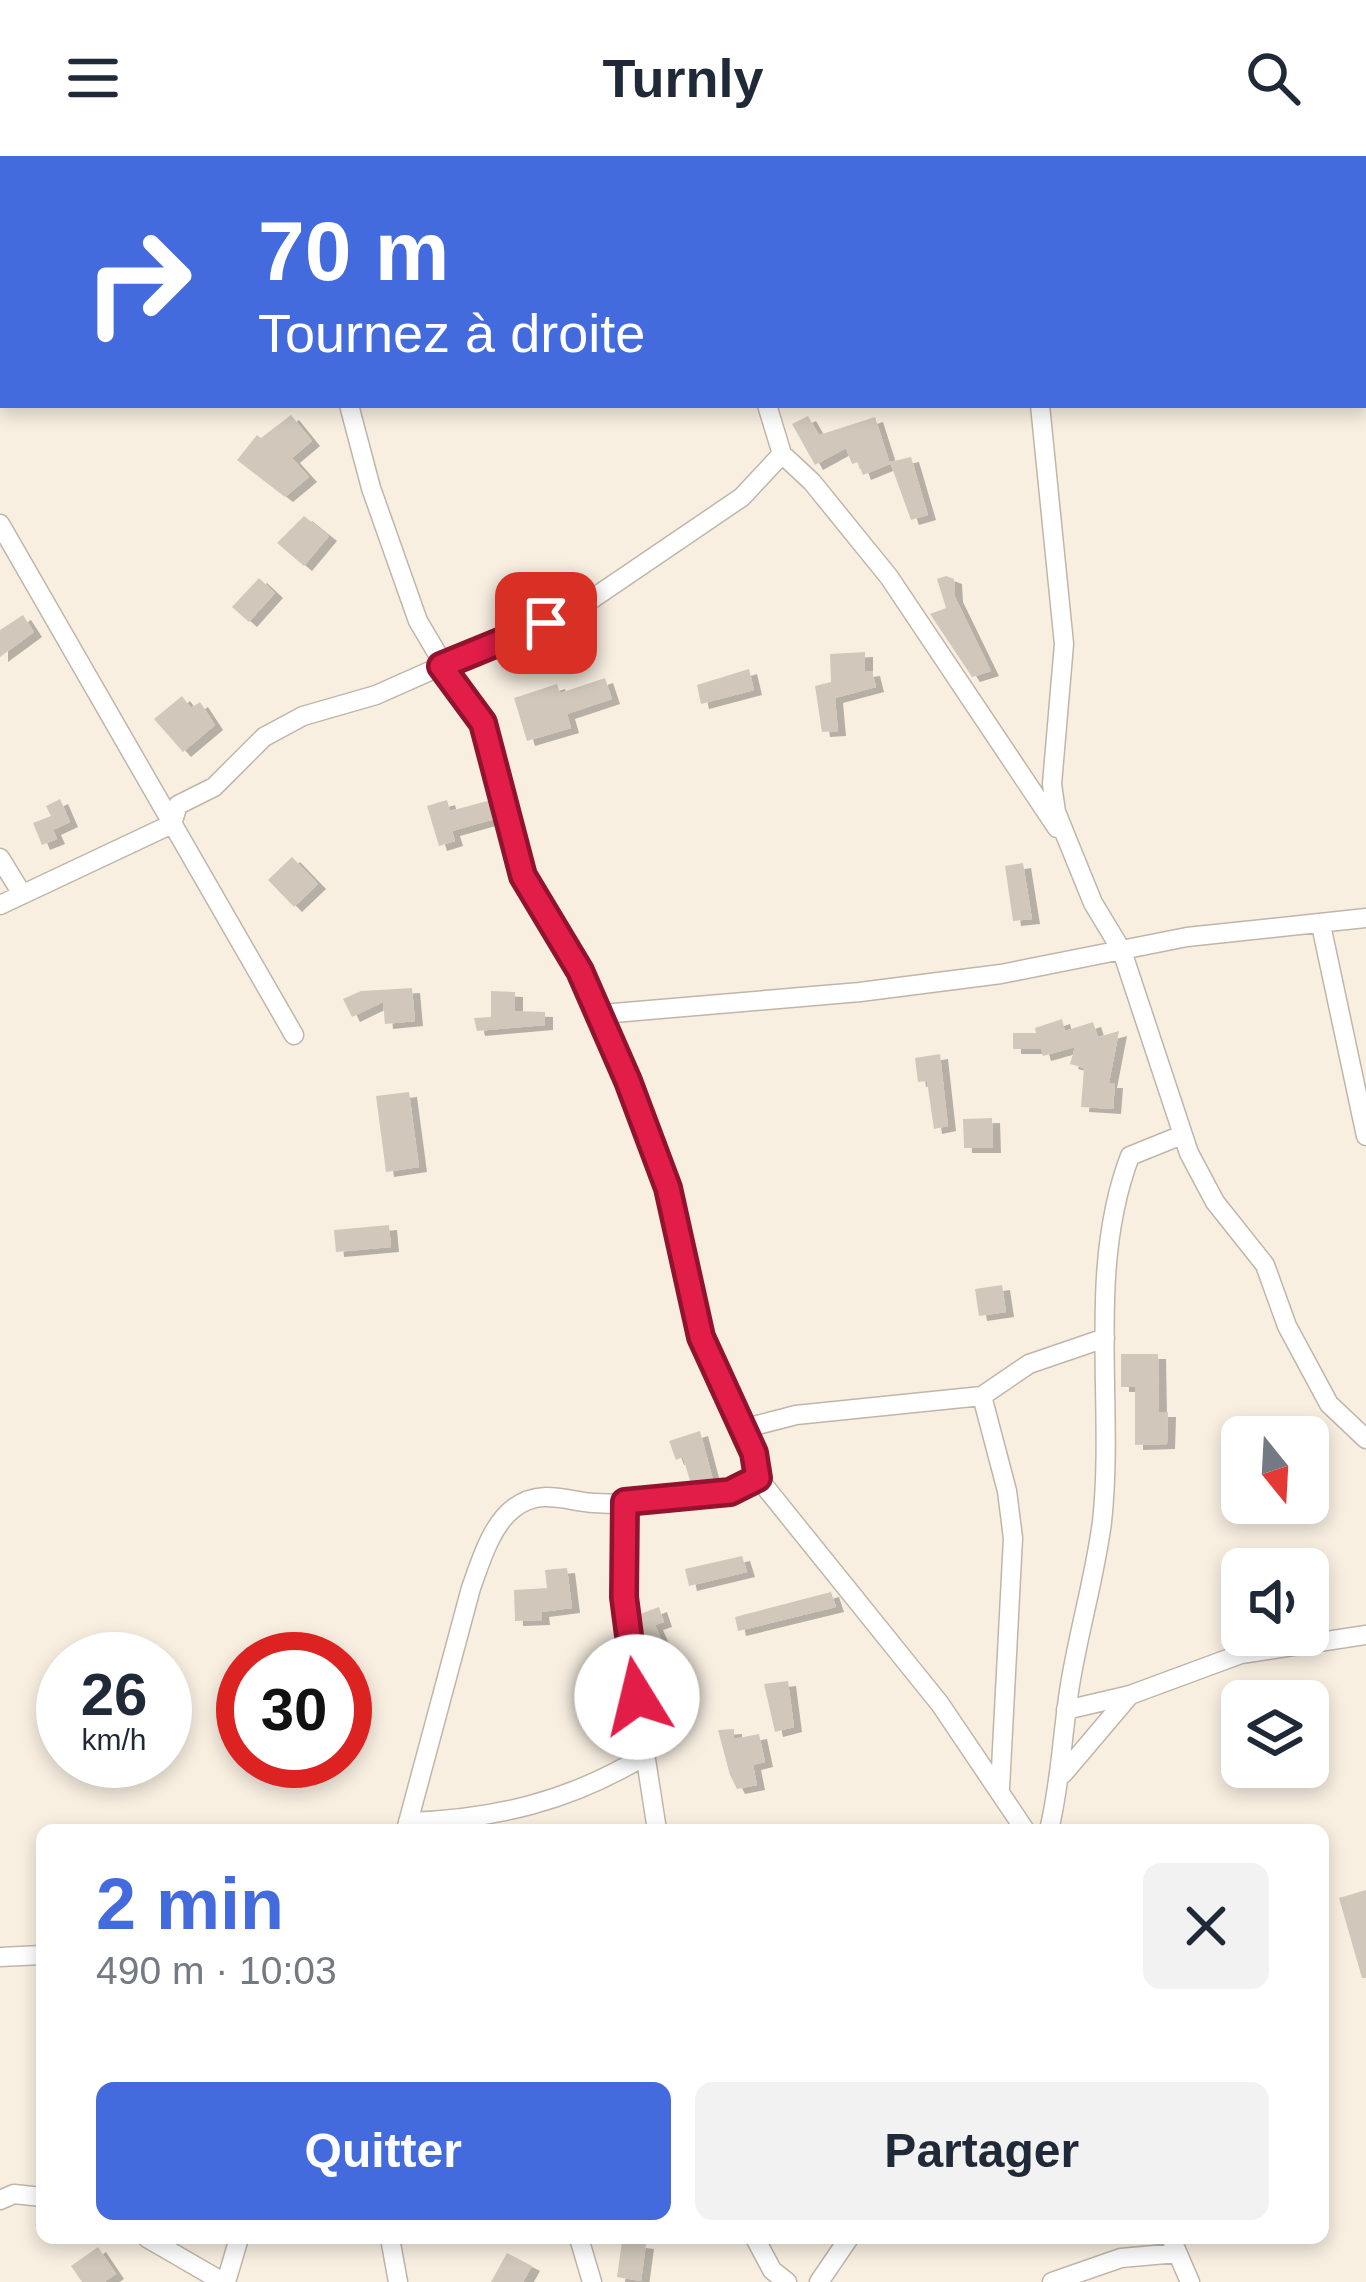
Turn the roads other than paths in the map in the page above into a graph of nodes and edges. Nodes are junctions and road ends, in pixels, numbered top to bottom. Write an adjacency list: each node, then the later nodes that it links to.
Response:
1 (351, 408): 6 (street)
2 (768, 408): 4 (street)
3 (1040, 408): 8 (street)
4 (782, 454): 6 (street); 8 (street)
5 (0, 524): 7 (street)
6 (441, 666): 7 (street); 15 (street)
7 (172, 824): 10 (street); 16 (street)
8 (1067, 841): 14 (street)
9 (0, 858): 10 (street)
10 (22, 894): 11 (street)
11 (0, 905)
12 (1366, 918): 13 (street)
13 (1321, 925): 14 (street); 18 (street)
14 (1122, 951): 15 (street); 17 (street)
15 (602, 1014): 21 (street)
16 (294, 1035)
17 (1182, 1135): 19 (street); 22 (street)
18 (1366, 1136)
19 (1106, 1338): 20 (street); 27 (street)
20 (982, 1396): 21 (street); 30 (street)
21 (742, 1429): 23 (street)
22 (1366, 1439)
23 (758, 1478): 24 (street); 30 (street)
24 (625, 1502): 28 (street); 31 (street)
25 (1366, 1635): 26 (street)
26 (1130, 1695): 27 (street); 29 (street)
27 (1066, 1710): 29 (street)
28 (646, 1754): 32 (street); 33 (street)
29 (1063, 1774): 35 (street)
30 (1000, 1789): 34 (street)
31 (408, 1824)
32 (422, 1824)
33 (656, 1824)
34 (1021, 1824)
35 (1050, 1824)
36 (36, 1955): 37 (street)
37 (0, 1957)
38 (36, 2196): 39 (street)
39 (0, 2200)
40 (158, 2244): 47 (street)
41 (237, 2244): 47 (street)
42 (391, 2244): 48 (street)
43 (581, 2244): 49 (street)
44 (758, 2244): 50 (street)
45 (845, 2244): 51 (street)
46 (1174, 2245): 52 (street); 53 (street)
47 (224, 2282)
48 (398, 2282)
49 (592, 2282)
50 (787, 2282)
51 (819, 2282)
52 (1052, 2282)
53 (1190, 2282)

